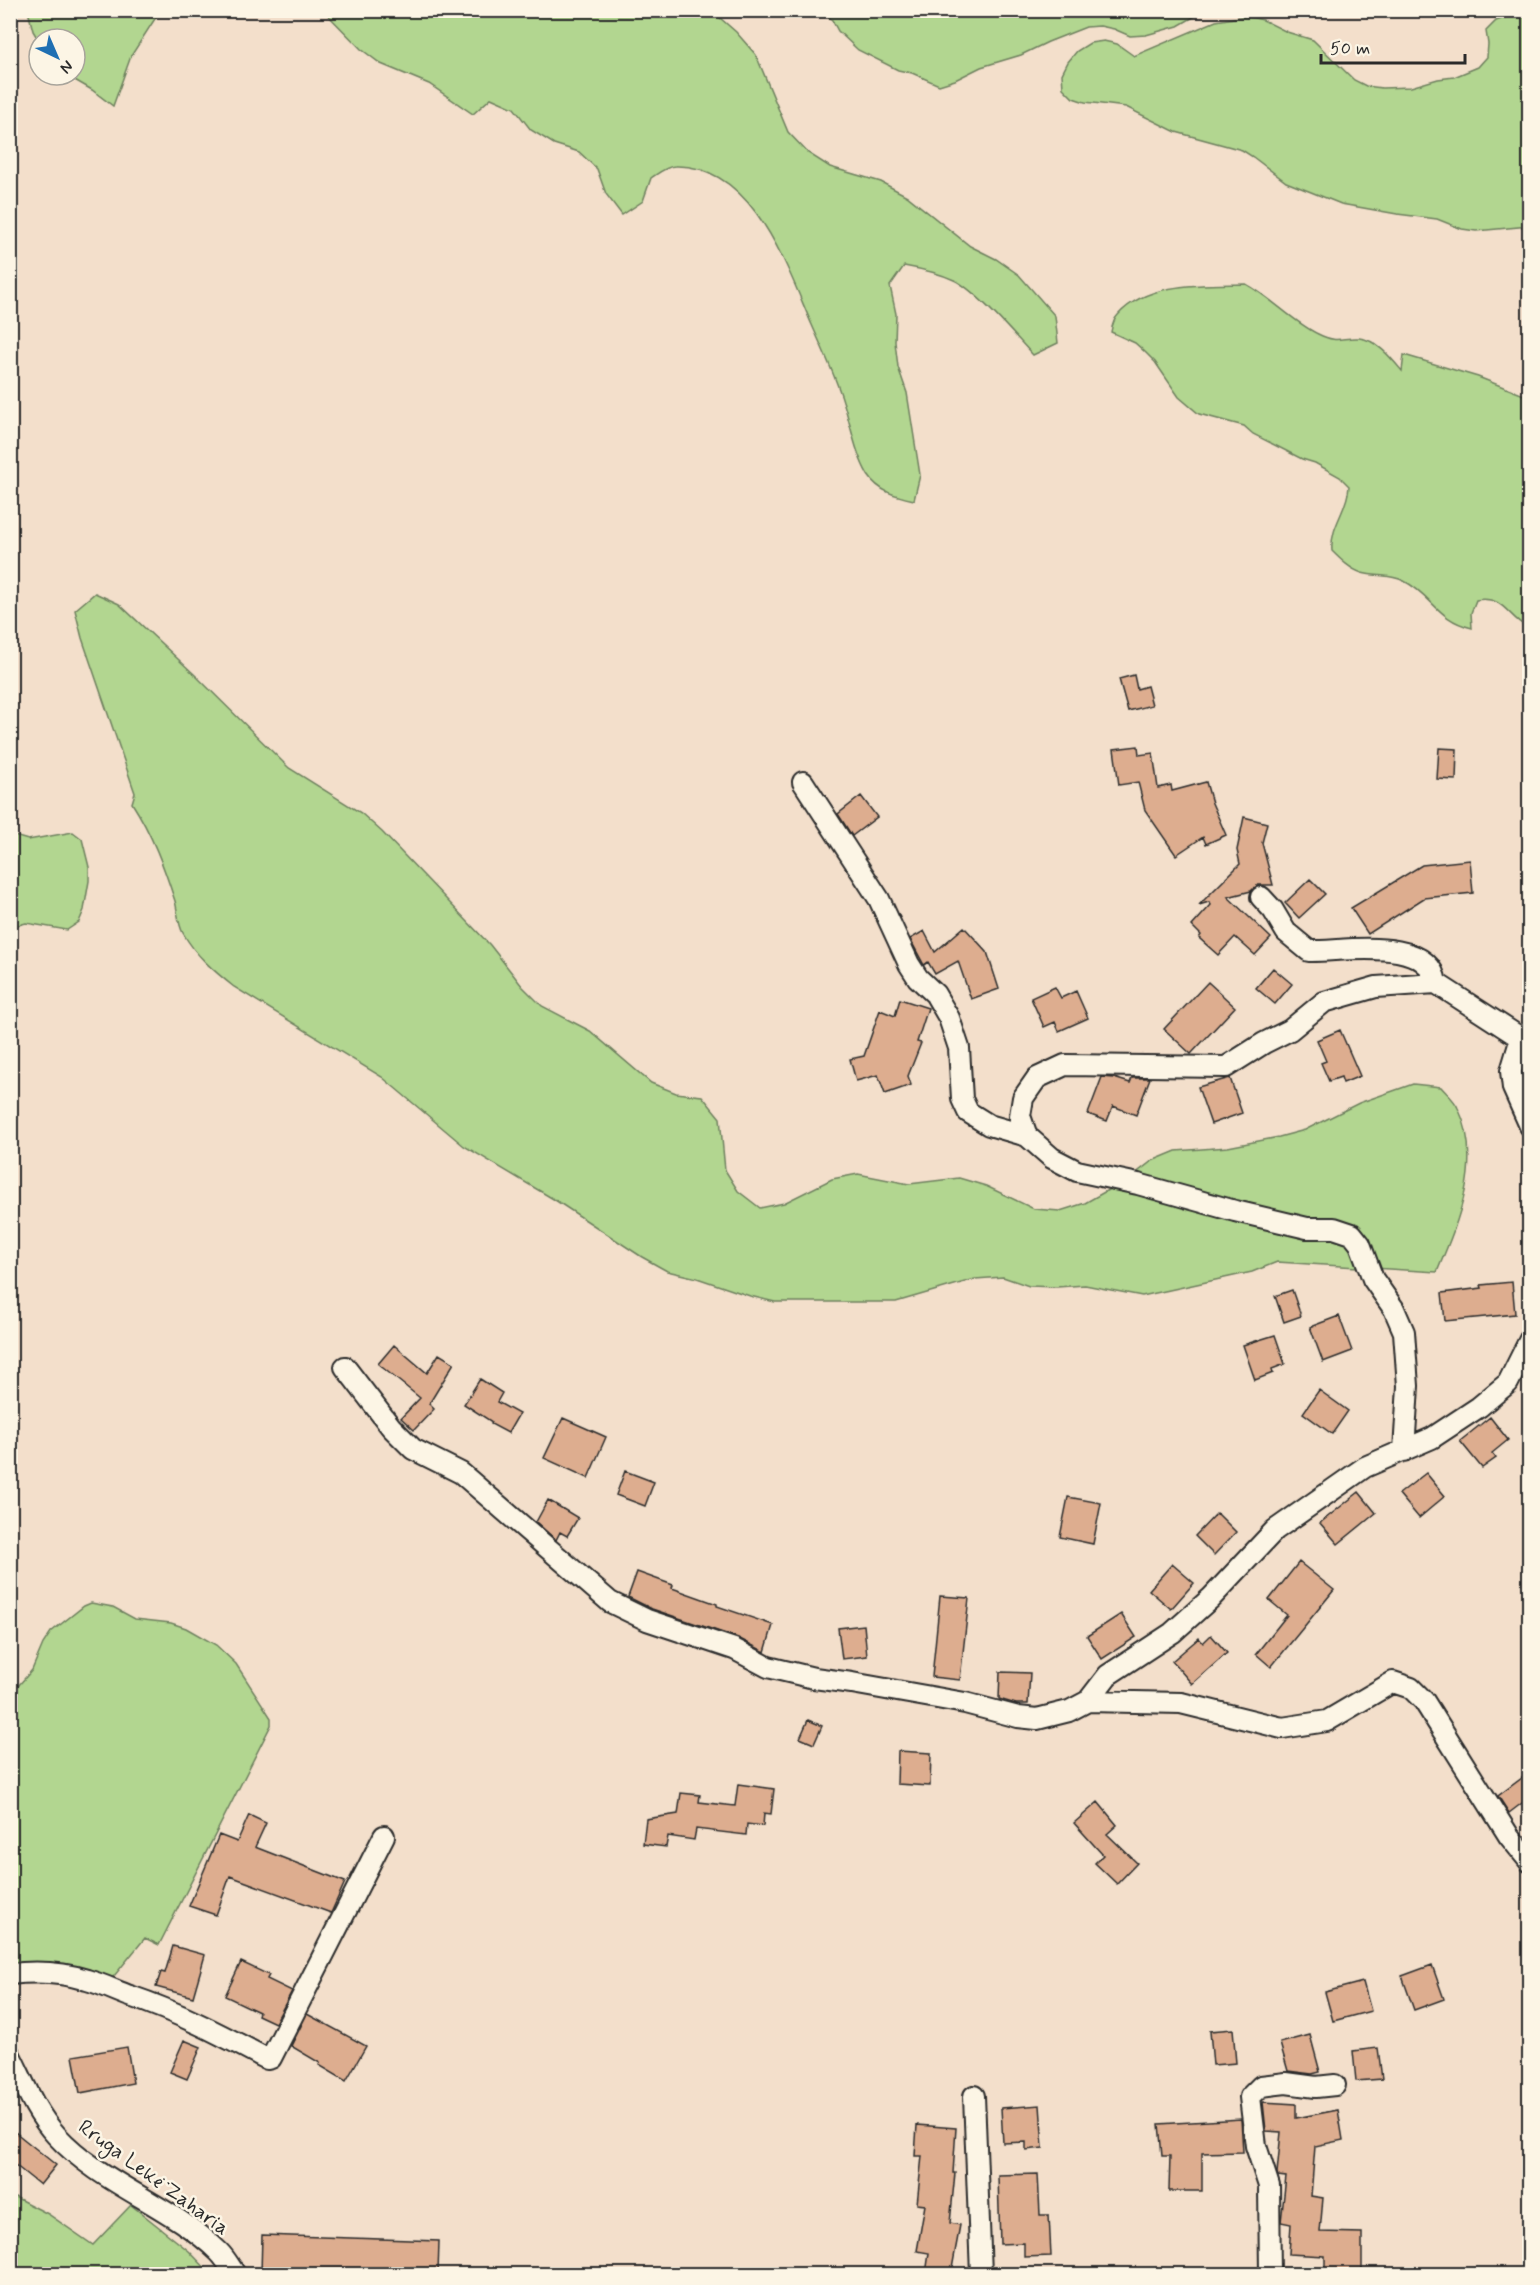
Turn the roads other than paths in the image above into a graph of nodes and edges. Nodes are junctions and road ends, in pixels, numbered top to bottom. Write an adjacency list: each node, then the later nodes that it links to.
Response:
1 (803, 782): 6 (street)
2 (1262, 897): 3 (street)
3 (1436, 983): 4 (street); 6 (street)
4 (1525, 1038): 5 (street)
5 (1530, 1126)
6 (1027, 1136): 9 (street)
7 (1530, 1339): 9 (street)
8 (345, 1367): 10 (street)
9 (1404, 1451): 10 (street)
10 (1088, 1701): 12 (street)
11 (384, 1836): 13 (street)
12 (1530, 1862)
13 (10, 1974)
14 (10, 2055): 17 (street, Rruga Lekë Zaharia)
15 (1335, 2085): 19 (street)
16 (974, 2096): 18 (street)
17 (235, 2274)
18 (981, 2274)
19 (1270, 2274)

